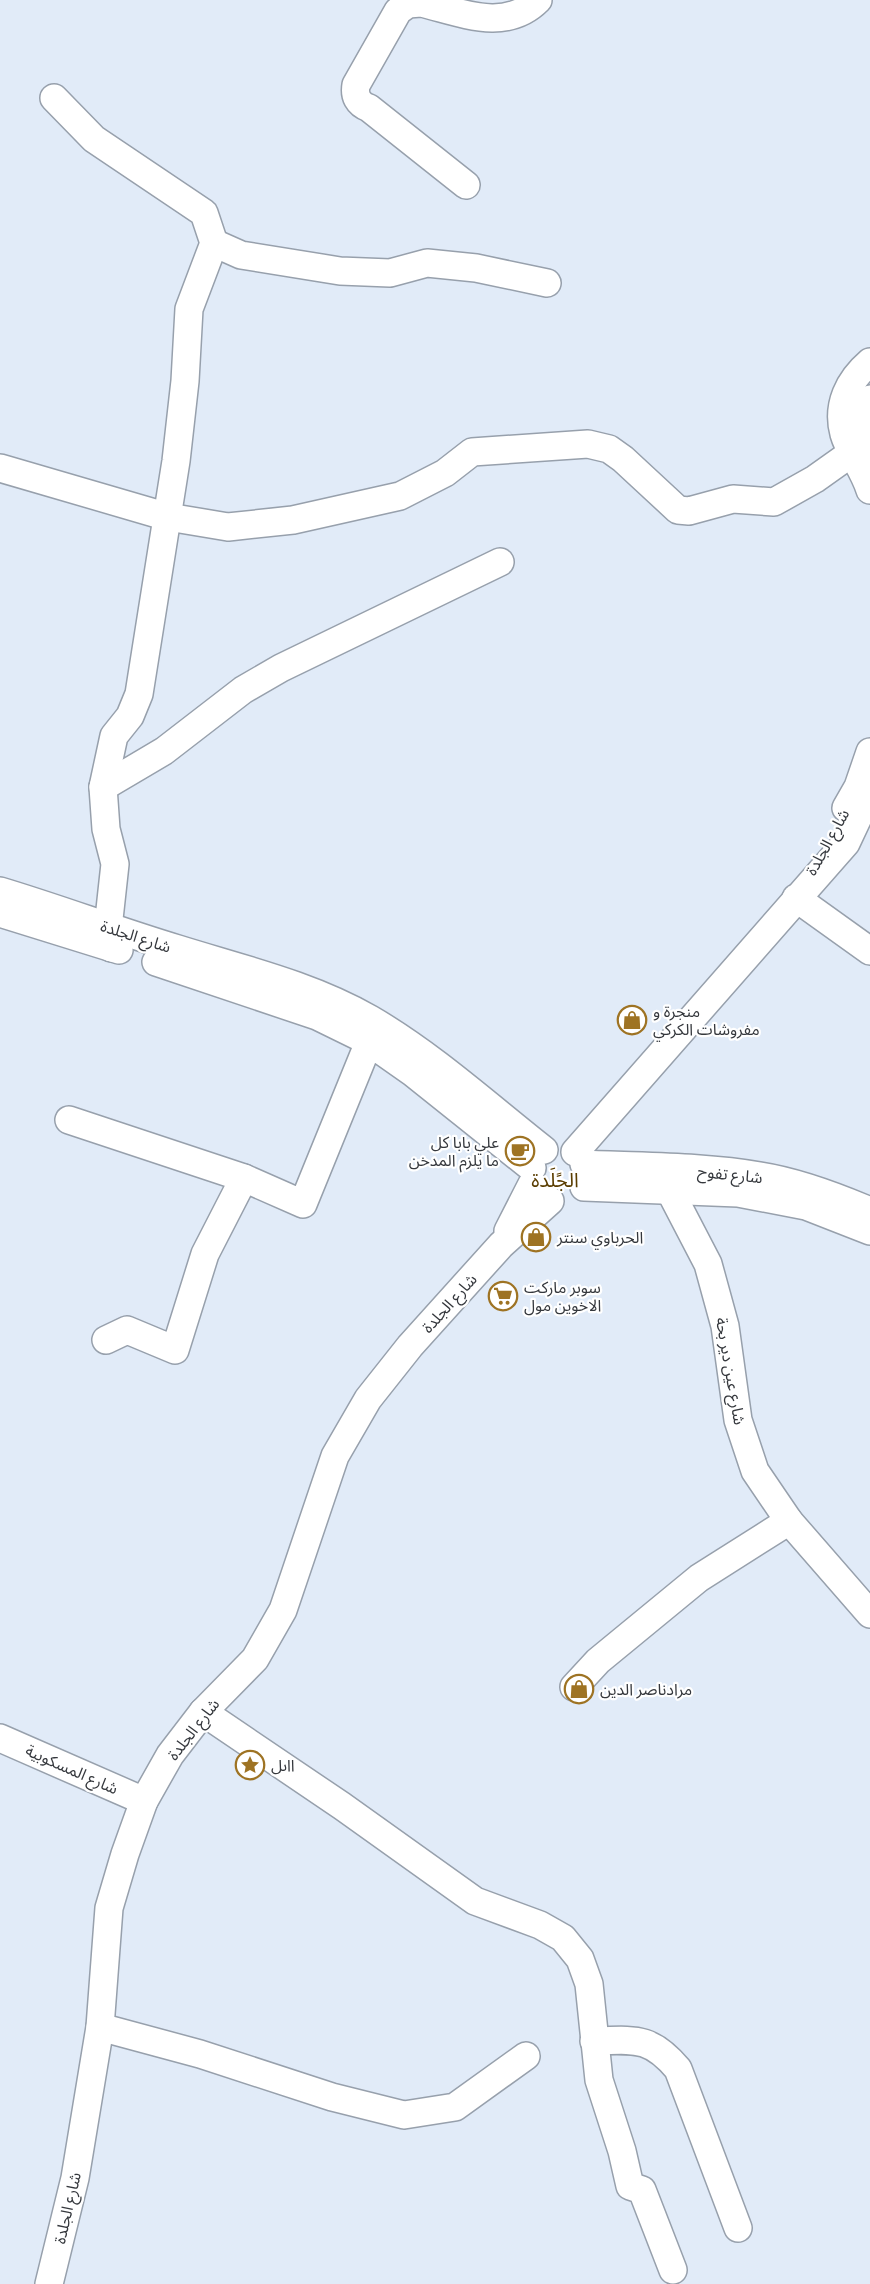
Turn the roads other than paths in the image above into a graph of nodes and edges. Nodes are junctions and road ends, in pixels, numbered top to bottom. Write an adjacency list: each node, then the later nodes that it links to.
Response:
1 (538, 0): 3 (street)
2 (54, 98): 4 (street)
3 (466, 185)
4 (214, 243): 5 (street); 11 (street)
5 (547, 283)
6 (870, 362): 8 (street)
7 (870, 399): 8 (street)
8 (864, 443): 10 (street); 11 (street)
9 (0, 468): 11 (street)
10 (870, 490)
11 (168, 517): 14 (street)
12 (500, 562): 14 (street)
13 (870, 752): 17 (street, شارع الجلدة)
14 (103, 787): 19 (street)
15 (870, 792): 17 (street, شارع الجلدة)
16 (0, 891): 19 (street, شارع الجلدة)
17 (796, 898): 20 (street); 23 (street, شارع الجلدة)
18 (0, 913): 19 (street, شارع الجلدة)
19 (110, 938): 21 (street, شارع الجلدة); 24 (street, شارع الجلدة)
20 (870, 951)
21 (369, 1042): 24 (street, شارع الجلدة); 25 (street)
22 (69, 1120): 25 (street)
23 (581, 1168): 24 (street, شارع تفوح); 24 (street, شارع الجلدة); 26 (street, شارع تفوح)
24 (540, 1176): 33 (street, شارع الجلدة)
25 (244, 1178): 29 (street)
26 (669, 1179): 27 (street, شارع تفوح); 28 (street); 30 (street, شارع عين دير بحة)
27 (870, 1211)
28 (870, 1231)
29 (106, 1340)
30 (789, 1521): 31 (street, شارع عين دير بحة); 32 (street)
31 (870, 1614)
32 (574, 1687)
33 (203, 1712): 35 (street, شارع الجلدة); 37 (street)
34 (0, 1738): 35 (street, شارع المسكوبية)
35 (144, 1801): 36 (street, شارع الجلدة)
36 (100, 2027): 38 (street); 41 (street, شارع الجلدة)
37 (594, 2041): 39 (street); 40 (street)
38 (526, 2056)
39 (738, 2228)
40 (665, 2279)
41 (50, 2284)

